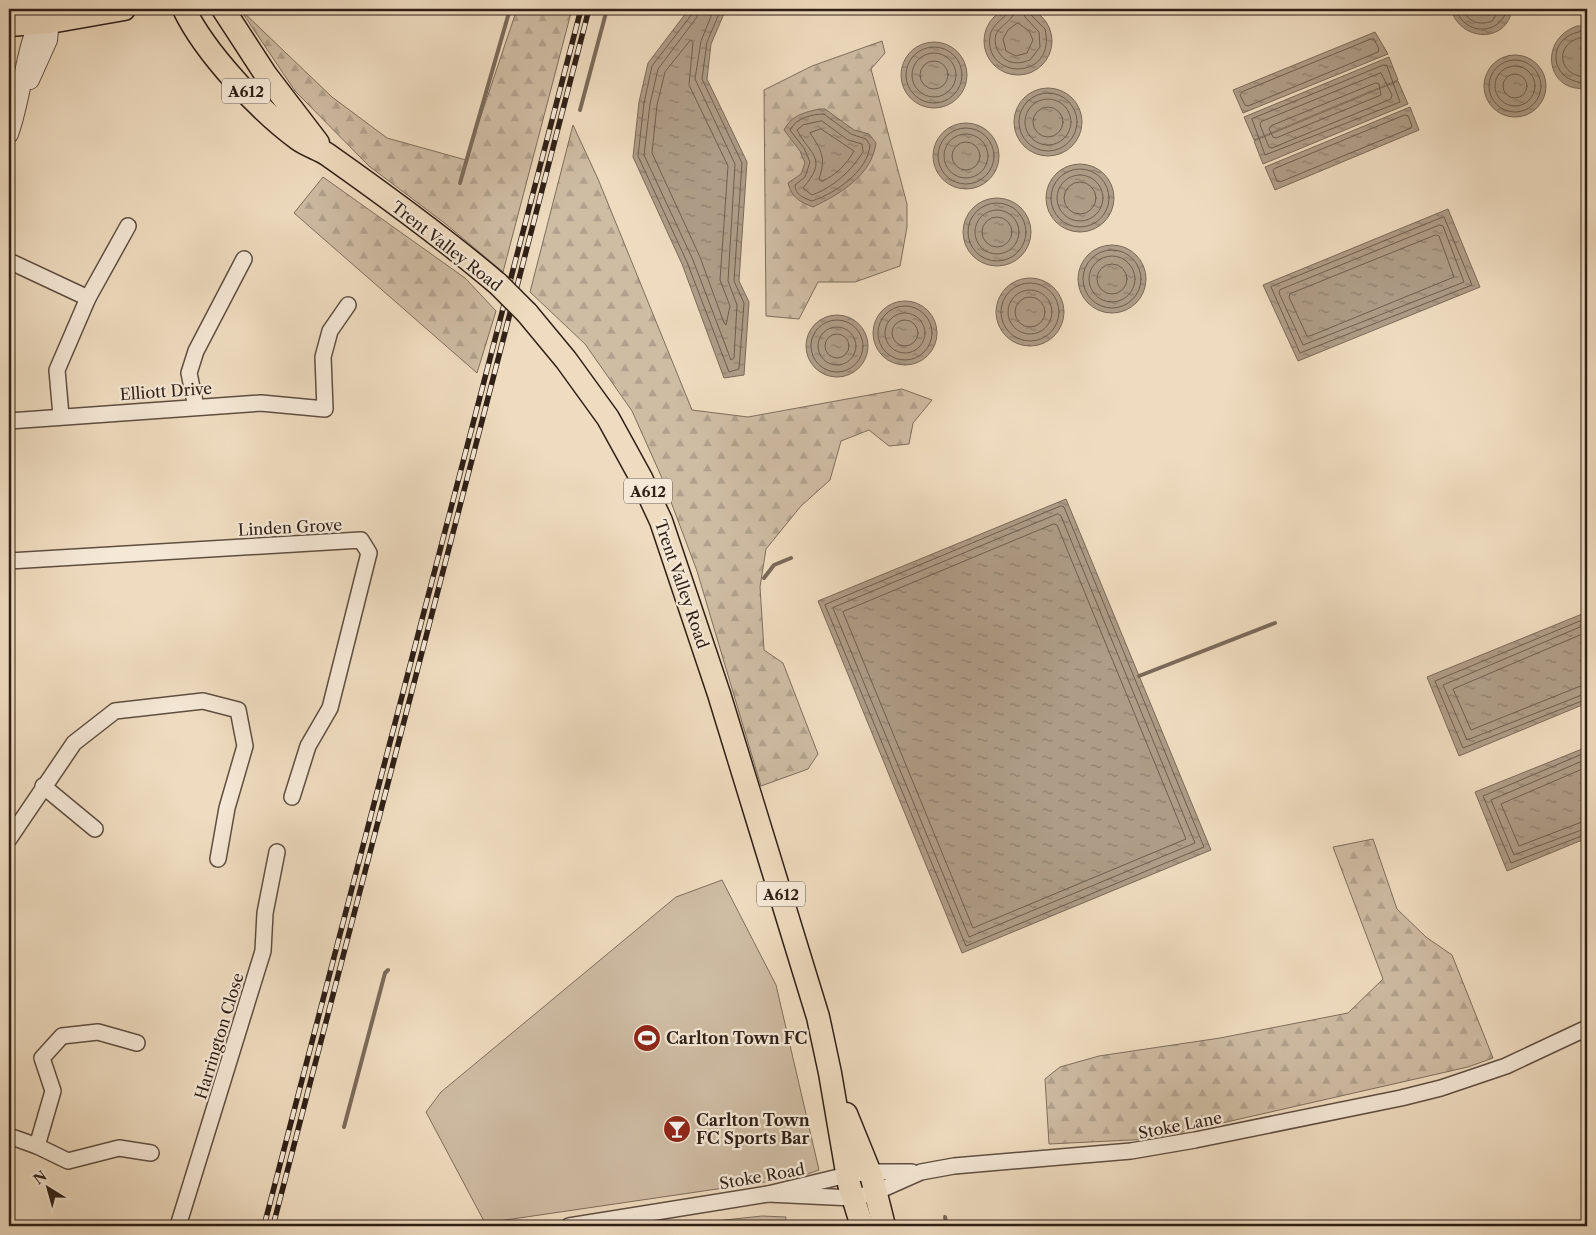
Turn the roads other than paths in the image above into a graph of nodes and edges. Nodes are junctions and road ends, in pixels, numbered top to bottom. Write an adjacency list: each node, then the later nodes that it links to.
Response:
1 (124, 9): 4 (main road)
2 (184, 9): 7 (main road, Trent Valley Road / A612)
3 (223, 9): 7 (main road, Trent Valley Road / A612)
4 (46, 16): 5 (main road); 6 (street)
5 (9, 25)
6 (9, 134)
7 (326, 154): 25 (main road, Trent Valley Road / A612, bridge)
8 (128, 226): 11 (street)
9 (244, 259): 13 (street)
10 (9, 261): 11 (street)
11 (88, 298): 14 (street)
12 (348, 305): 13 (street, Elliott Drive)
13 (196, 407): 14 (street, Elliott Drive)
14 (61, 416): 15 (street, Elliott Drive)
15 (9, 421)
16 (9, 561): 18 (street, Linden Grove)
17 (43, 786): 19 (street); 20 (street); 22 (street)
18 (292, 797)
19 (95, 829)
20 (9, 837)
21 (278, 852): 34 (street, Harrington Close)
22 (218, 858)
23 (1587, 1028): 29 (street, Stoke Lane)
24 (137, 1043): 27 (street)
25 (830, 1073): 30 (main road, Trent Valley Road / A612); 31 (main road, Trent Valley Road / A612)
26 (9, 1136): 27 (street)
27 (37, 1146): 28 (street)
28 (151, 1153)
29 (921, 1172): 31 (street, Stoke Road)
30 (848, 1175): 31 (street, Stoke Road); 32 (street, Stoke Road); 33 (main road, Trent Valley Road / A612)
31 (873, 1182): 33 (street); 37 (main road, Trent Valley Road / A612)
32 (768, 1194): 33 (street); 35 (street, Stoke Road)
33 (853, 1198): 36 (main road, Trent Valley Road / A612)
34 (178, 1226)
35 (569, 1226)
36 (862, 1226)
37 (884, 1226)

